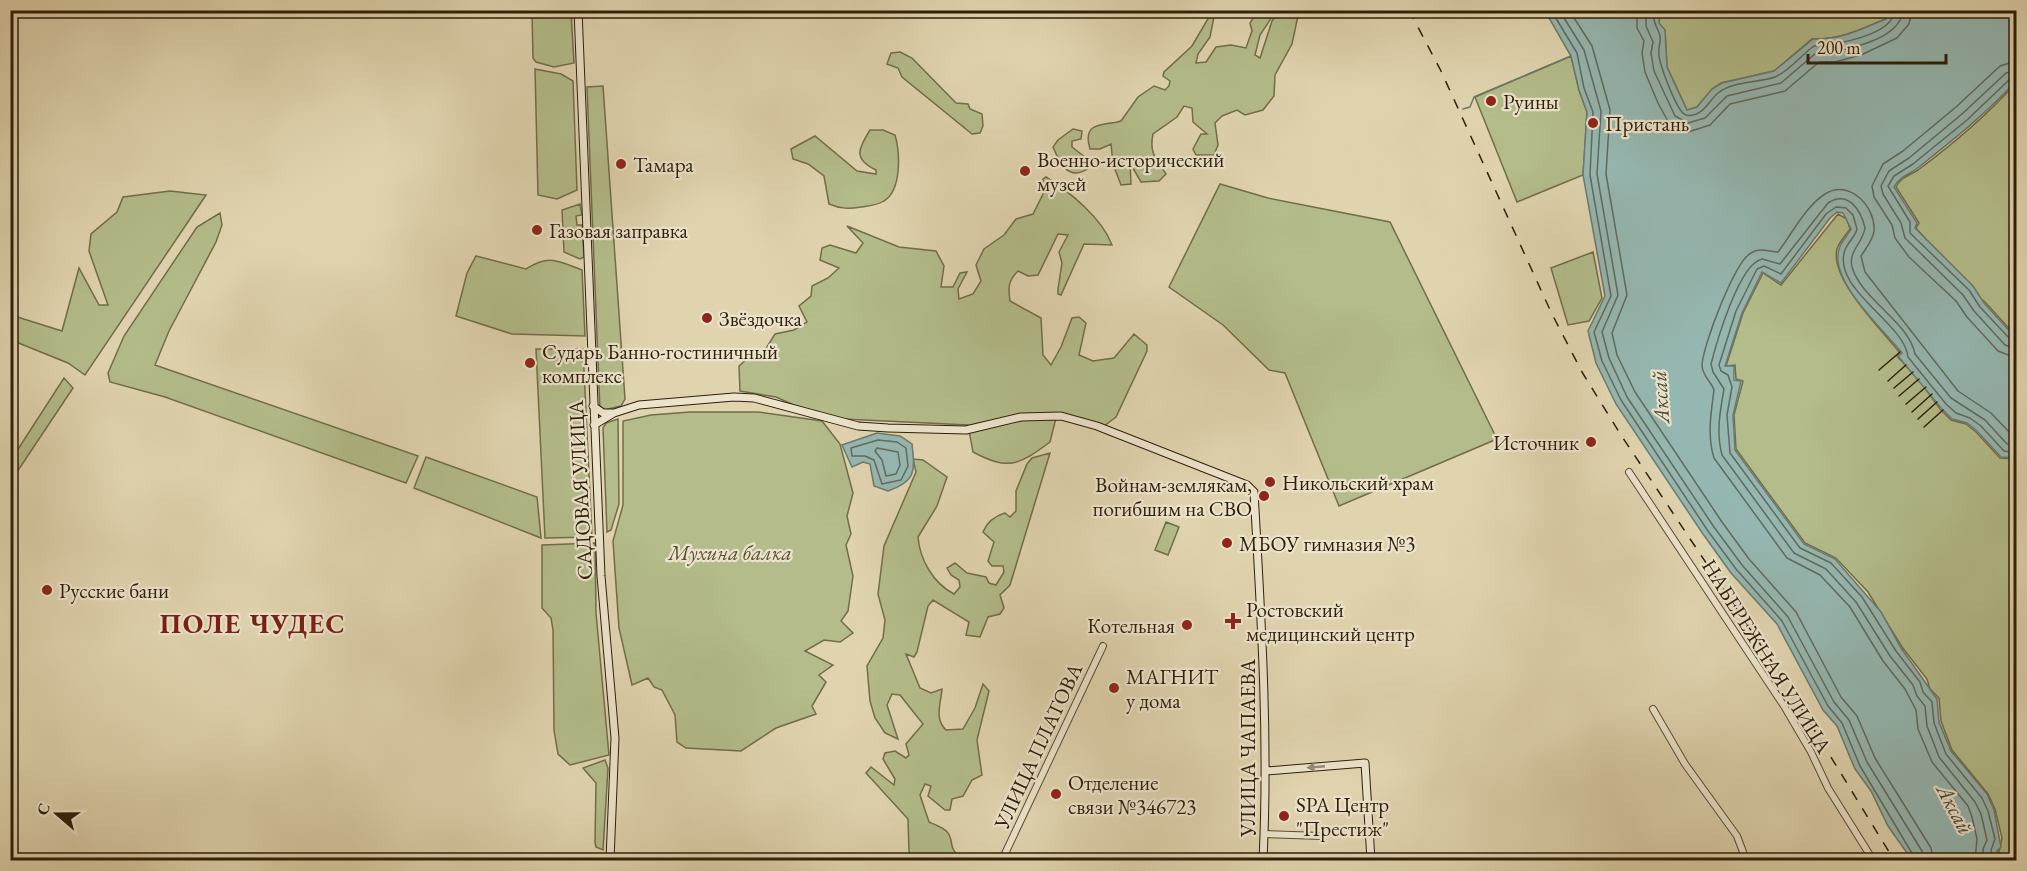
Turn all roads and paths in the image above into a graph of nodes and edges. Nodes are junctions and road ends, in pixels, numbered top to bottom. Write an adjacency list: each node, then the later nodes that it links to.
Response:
1 (578, 10): 2 (main road, САДОВАЯ УЛИЦА)
2 (593, 406): 3 (main road); 4 (main road, САДОВАЯ УЛИЦА)
3 (614, 414): 4 (main road); 8 (main road, УЛИЦА ЧАПАЕВА)
4 (594, 425): 11 (main road, САДОВАЯ УЛИЦА)
5 (1629, 472): 16 (street, НАБЕРЕЖНАЯ УЛИЦА)
6 (1103, 646): 12 (street, УЛИЦА ПЛАТОВА)
7 (1653, 709): 15 (street)
8 (1266, 771): 9 (main road, УЛИЦА ЧАПАЕВА); 14 (main road, one-way to 8)
9 (1264, 834): 10 (street); 13 (main road, УЛИЦА ЧАПАЕВА)
10 (1322, 836)
11 (610, 861)
12 (1002, 861)
13 (1263, 861)
14 (1371, 861)
15 (1746, 861)
16 (1873, 861)

